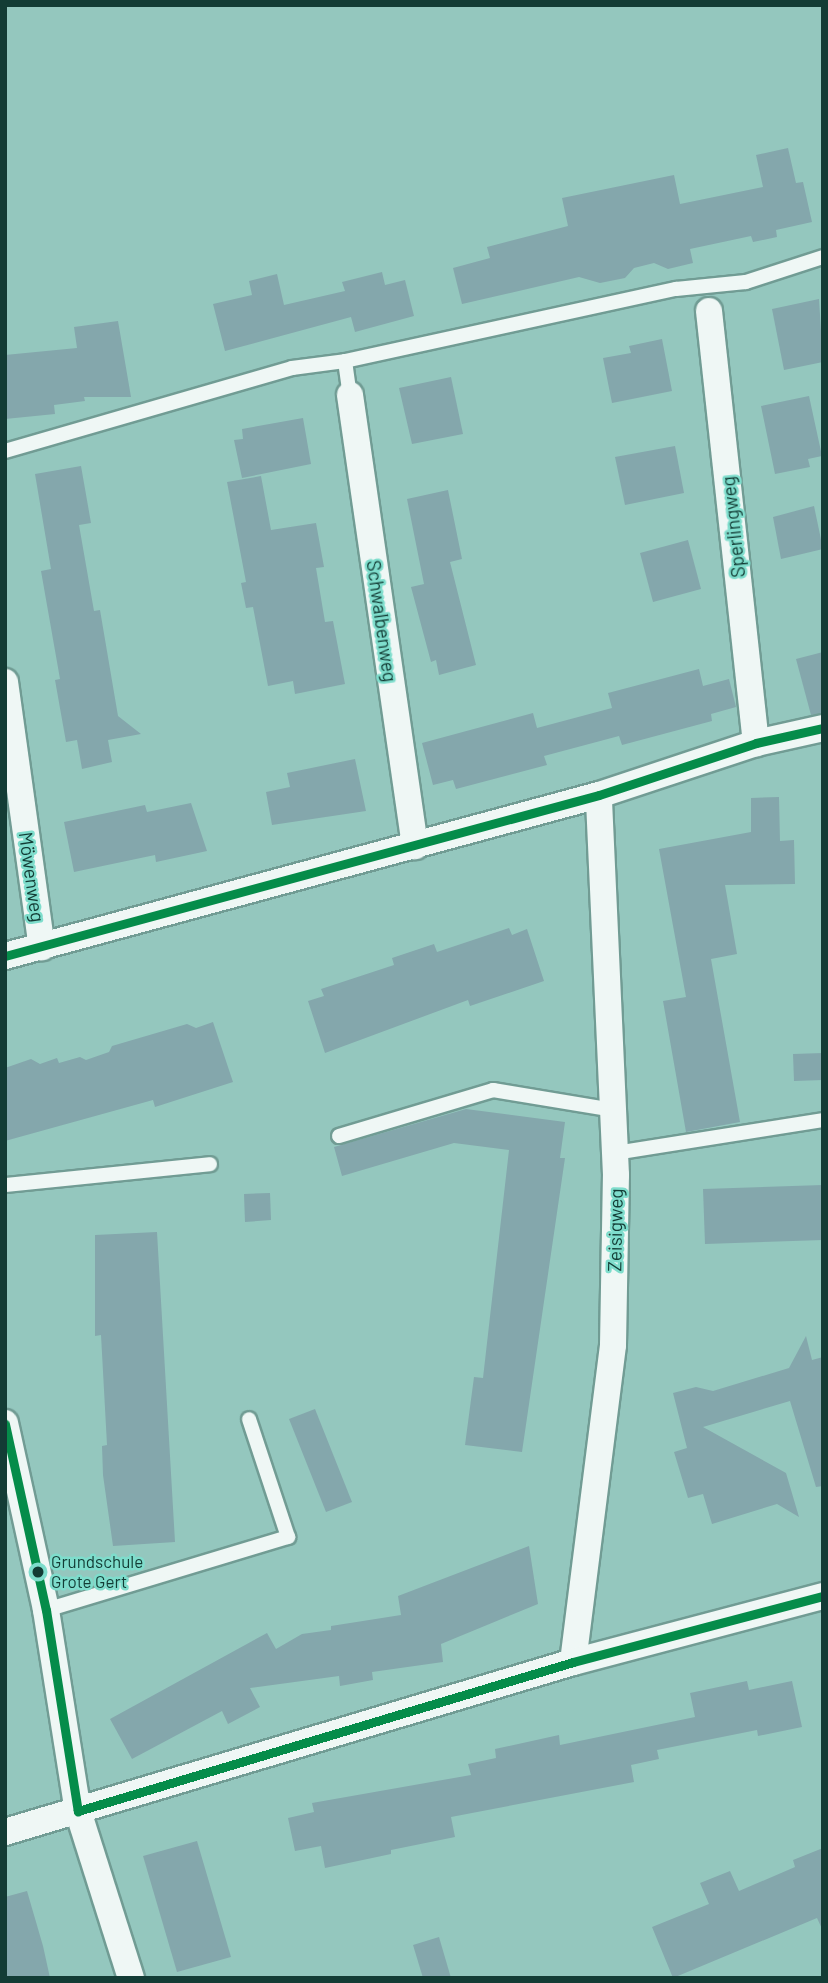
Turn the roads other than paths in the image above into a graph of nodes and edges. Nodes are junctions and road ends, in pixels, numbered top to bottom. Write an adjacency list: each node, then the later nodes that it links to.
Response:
1 (823, 257): 2 (lane)
2 (709, 299): 3 (lane); 8 (street, Sperlingweg)
3 (345, 361): 4 (lane); 5 (lane)
4 (350, 395): 10 (street, Schwalbenweg)
5 (5, 451)
6 (5, 681): 11 (street, Möwenweg)
7 (823, 728): 8 (street)
8 (756, 743): 9 (street)
9 (599, 795): 10 (street); 13 (street, Zeisigweg)
10 (415, 846): 11 (street)
11 (42, 947): 12 (street)
12 (5, 956)
13 (614, 1110): 15 (lane); 16 (street, Zeisigweg)
14 (823, 1120): 16 (lane)
15 (339, 1136)
16 (615, 1153): 23 (street, Zeisigweg)
17 (210, 1164): 18 (lane)
18 (5, 1185)
19 (249, 1419): 22 (lane)
20 (5, 1423): 22 (street)
21 (823, 1596): 23 (street)
22 (46, 1610): 24 (street)
23 (573, 1662): 24 (street)
24 (78, 1811): 25 (street); 26 (street)
25 (5, 1832)
26 (131, 1978)

